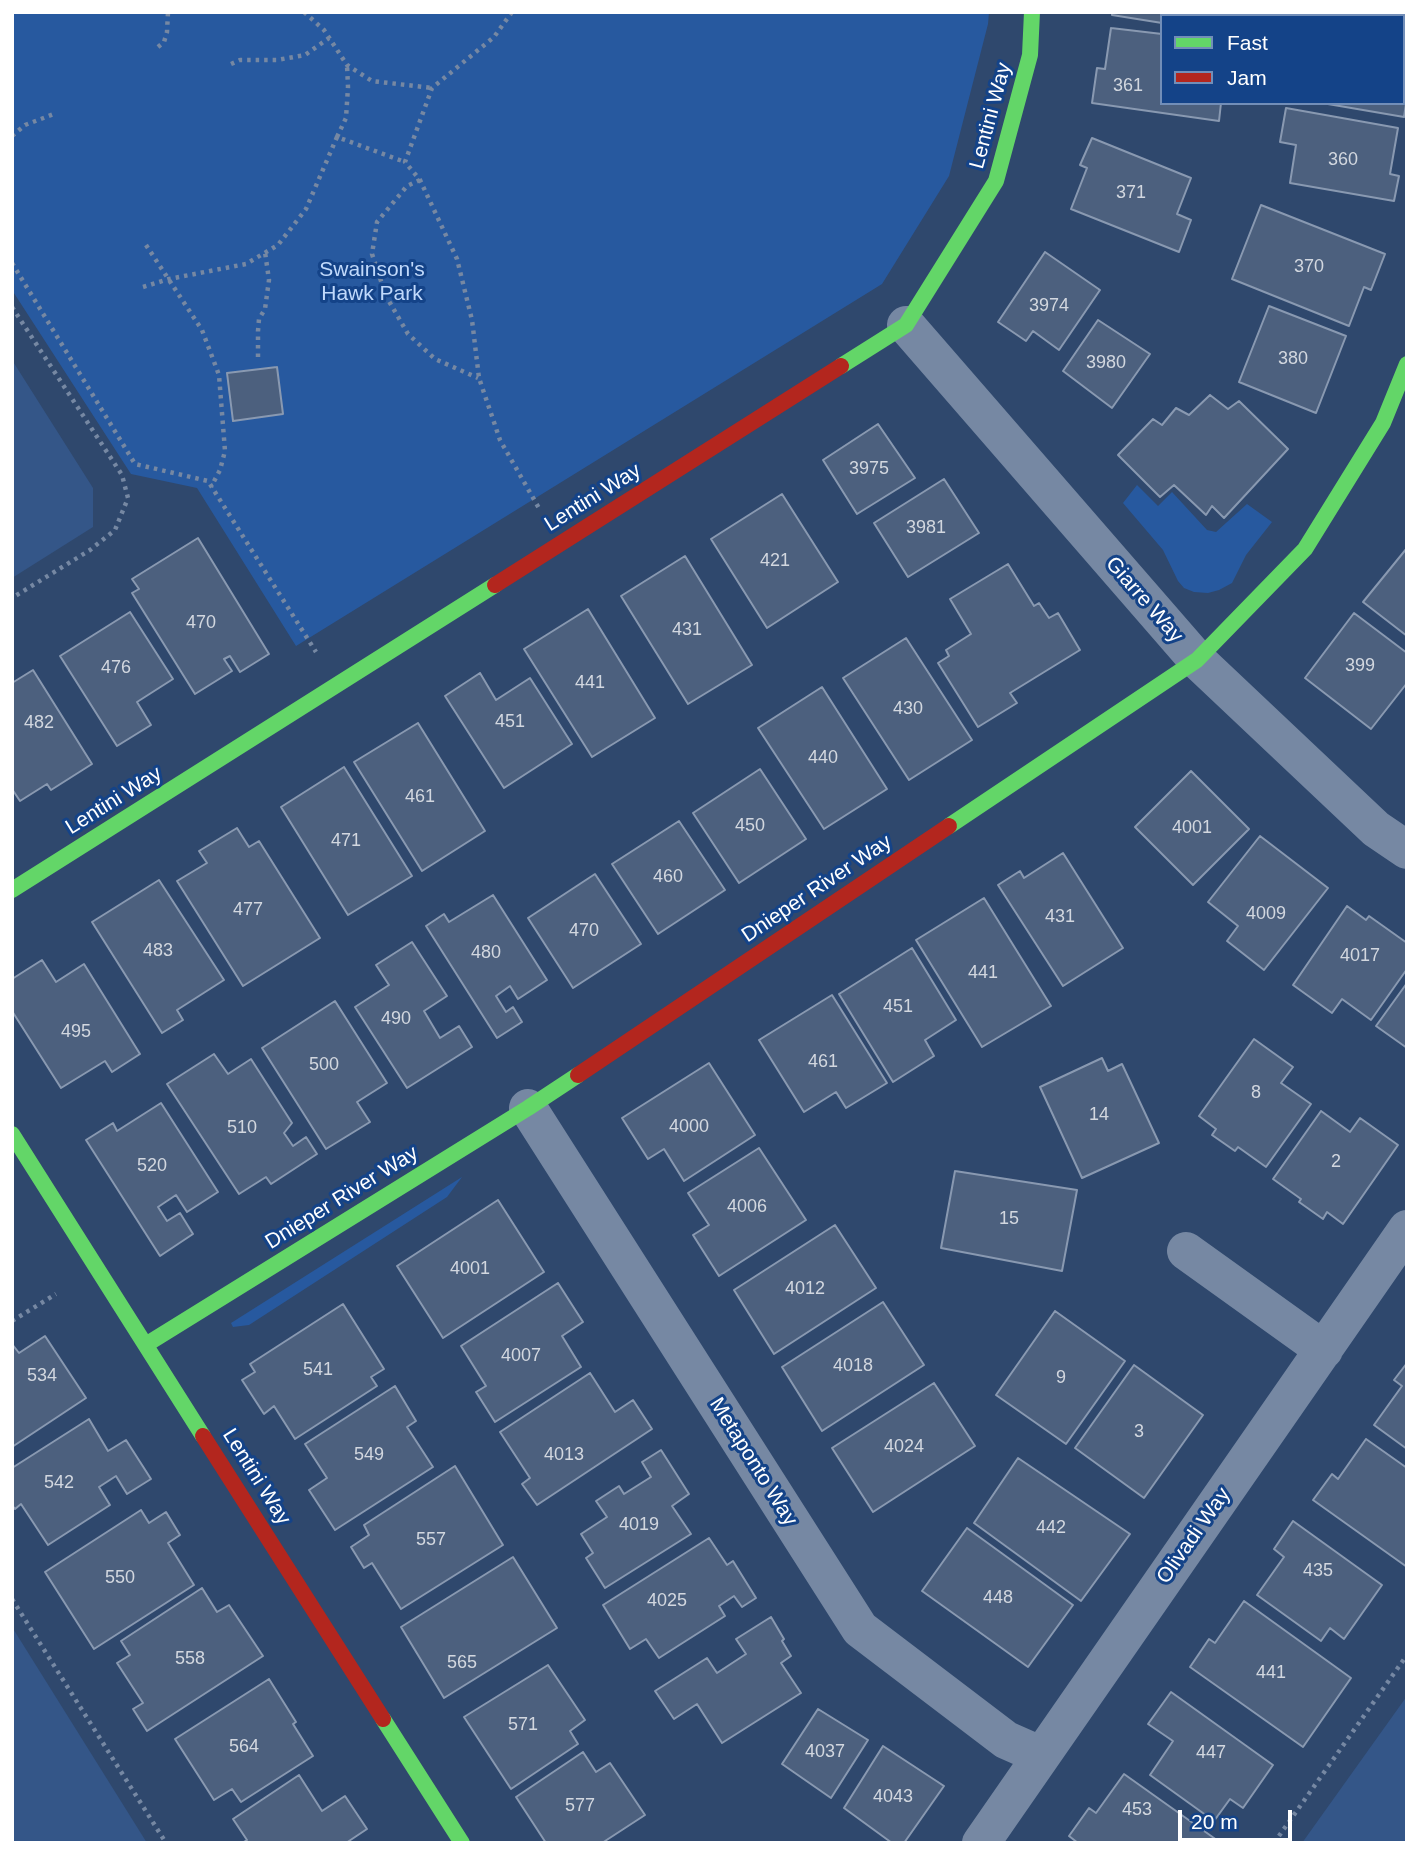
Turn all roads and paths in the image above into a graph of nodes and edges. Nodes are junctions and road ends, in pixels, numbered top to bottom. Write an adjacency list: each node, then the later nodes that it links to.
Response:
1 (168, 12): 6 (path)
2 (304, 12): 5 (path)
3 (512, 12): 9 (path)
4 (1032, 12): 21 (street, Lentini Way)
5 (329, 38): 7 (path); 8 (path)
6 (158, 47)
7 (231, 64)
8 (347, 65): 9 (path); 12 (path)
9 (432, 88): 13 (path)
10 (54, 114): 11 (path)
11 (12, 136)
12 (337, 137): 13 (path); 16 (path)
13 (405, 162): 14 (path)
14 (421, 180): 24 (path); 24 (path)
15 (146, 245): 18 (path)
16 (265, 252): 18 (path); 22 (path)
17 (12, 262): 25 (path)
18 (169, 279): 19 (path); 25 (path)
19 (143, 287)
20 (12, 307): 27 (path)
21 (906, 325): 29 (street, Giarre Way); 31 (street, Lentini Way)
22 (258, 357)
23 (1407, 364): 29 (street, Dnieper River Way)
24 (479, 379): 26 (path)
25 (211, 486): 28 (path)
26 (541, 511)
27 (12, 598)
28 (316, 652)
29 (1197, 660): 30 (street, Giarre Way); 32 (street, Dnieper River Way)
30 (1407, 850)
31 (12, 890)
32 (528, 1108): 38 (street, Dnieper River Way); 42 (street, Metaponto Way)
33 (12, 1134): 38 (street, Lentini Way)
34 (1407, 1229): 39 (street, Olivadi Way)
35 (1186, 1251): 39 (street)
36 (56, 1294): 37 (path)
37 (12, 1321)
38 (147, 1344): 44 (street, Lentini Way)
39 (1324, 1350): 42 (street, Olivadi Way)
40 (12, 1600): 43 (path)
41 (1407, 1655): 46 (path)
42 (1040, 1755): 45 (street, Olivadi Way)
43 (166, 1843)
44 (462, 1843)
45 (981, 1843)
46 (1274, 1843)

